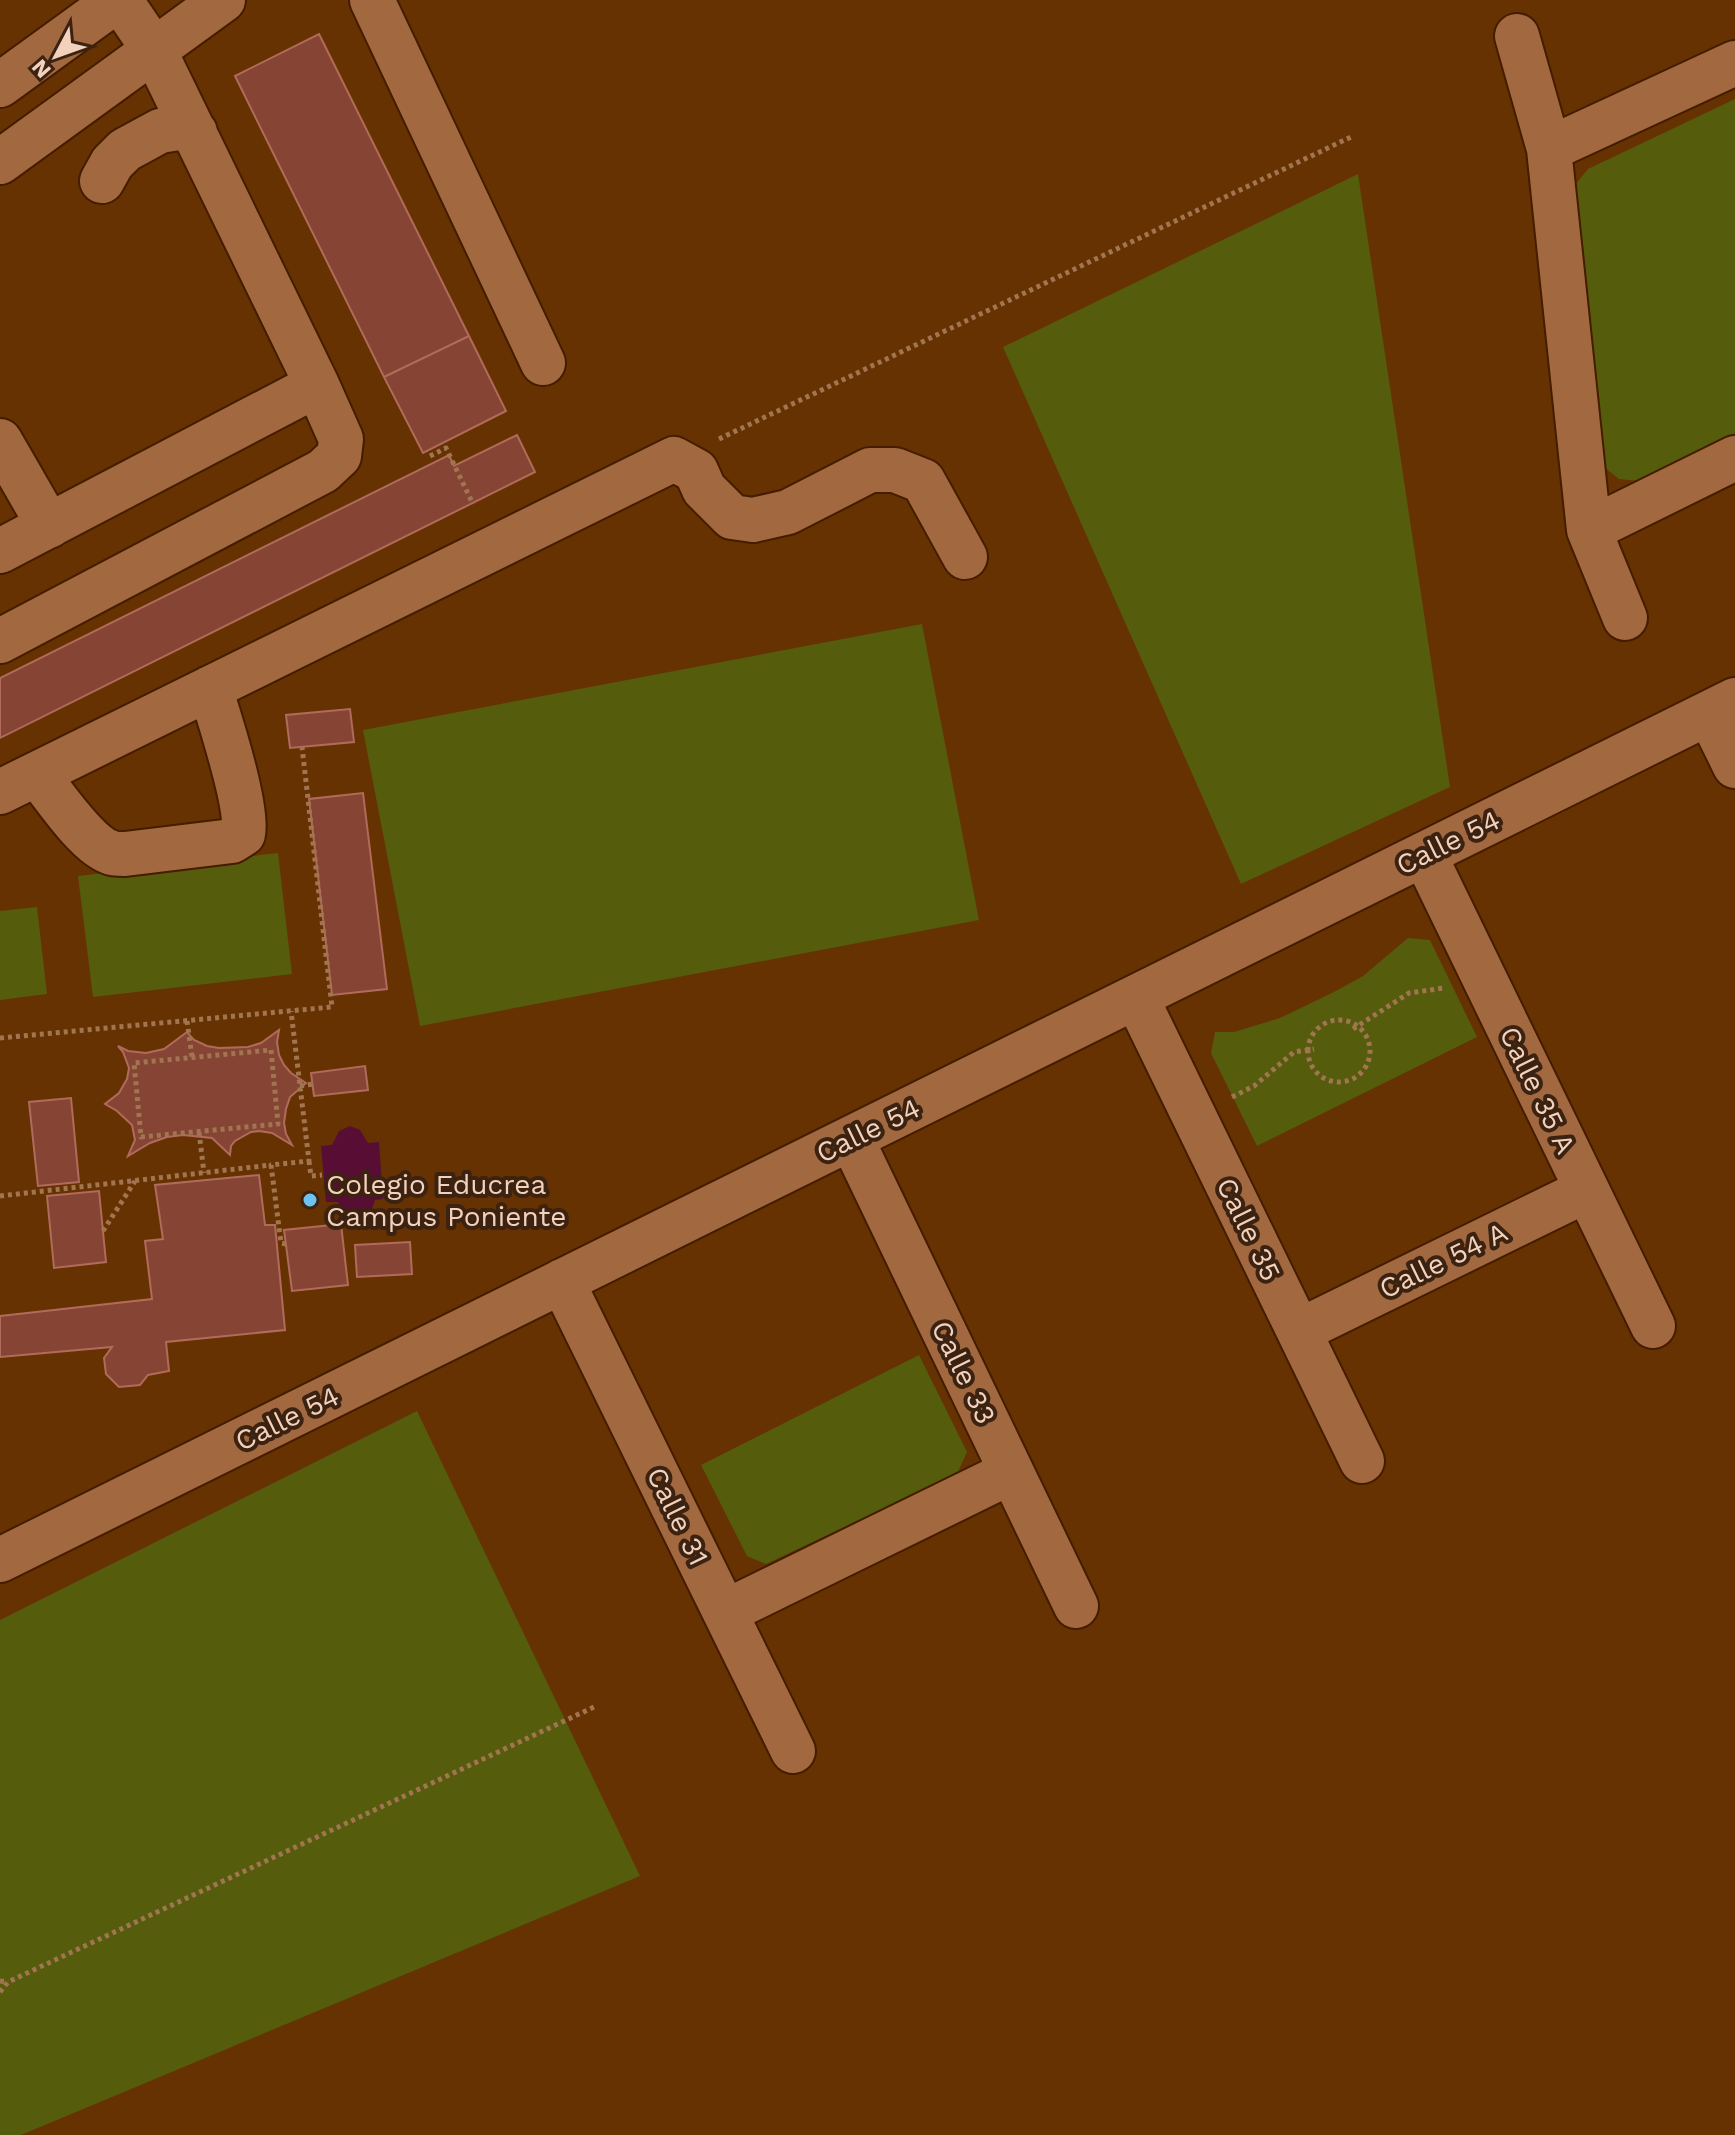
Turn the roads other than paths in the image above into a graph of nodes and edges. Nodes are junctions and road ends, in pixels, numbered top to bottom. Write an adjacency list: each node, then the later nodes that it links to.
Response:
1 (118, 0): 5 (street); 7 (street)
2 (223, 0): 5 (street)
3 (372, 0): 12 (street)
4 (1517, 36): 9 (street)
5 (154, 50): 8 (street); 10 (street)
6 (1735, 63): 9 (street)
7 (0, 85)
8 (195, 132): 11 (street); 13 (street)
9 (1549, 149): 16 (street)
10 (0, 162)
11 (102, 181)
12 (543, 363)
13 (317, 385): 17 (street); 20 (street)
14 (0, 441): 17 (street)
15 (1735, 458): 16 (street)
16 (1589, 530): 19 (street)
17 (16, 534)
18 (965, 557): 21 (street)
19 (1625, 618)
20 (0, 641)
21 (210, 688): 24 (street); 24 (street)
22 (1722, 707): 23 (street); 25 (street, Calle 54)
23 (1735, 766)
24 (19, 783)
25 (1424, 854): 26 (street, Calle 54); 28 (street, Calle 35 A)
26 (1136, 997): 27 (street, Calle 54); 31 (street, Calle 35)
27 (851, 1138): 29 (street, Calle 54); 33 (street, Calle 33)
28 (1587, 1190): 30 (street, Calle 35 A); 31 (street, Calle 54 A)
29 (562, 1281): 34 (street, Calle 54); 36 (street, Calle 31)
30 (1653, 1326)
31 (1299, 1331): 32 (street, Calle 35)
32 (1362, 1461)
33 (1011, 1472): 35 (street, Calle 33); 36 (street)
34 (0, 1560)
35 (1076, 1606)
36 (725, 1612): 37 (street, Calle 31)
37 (793, 1751)

